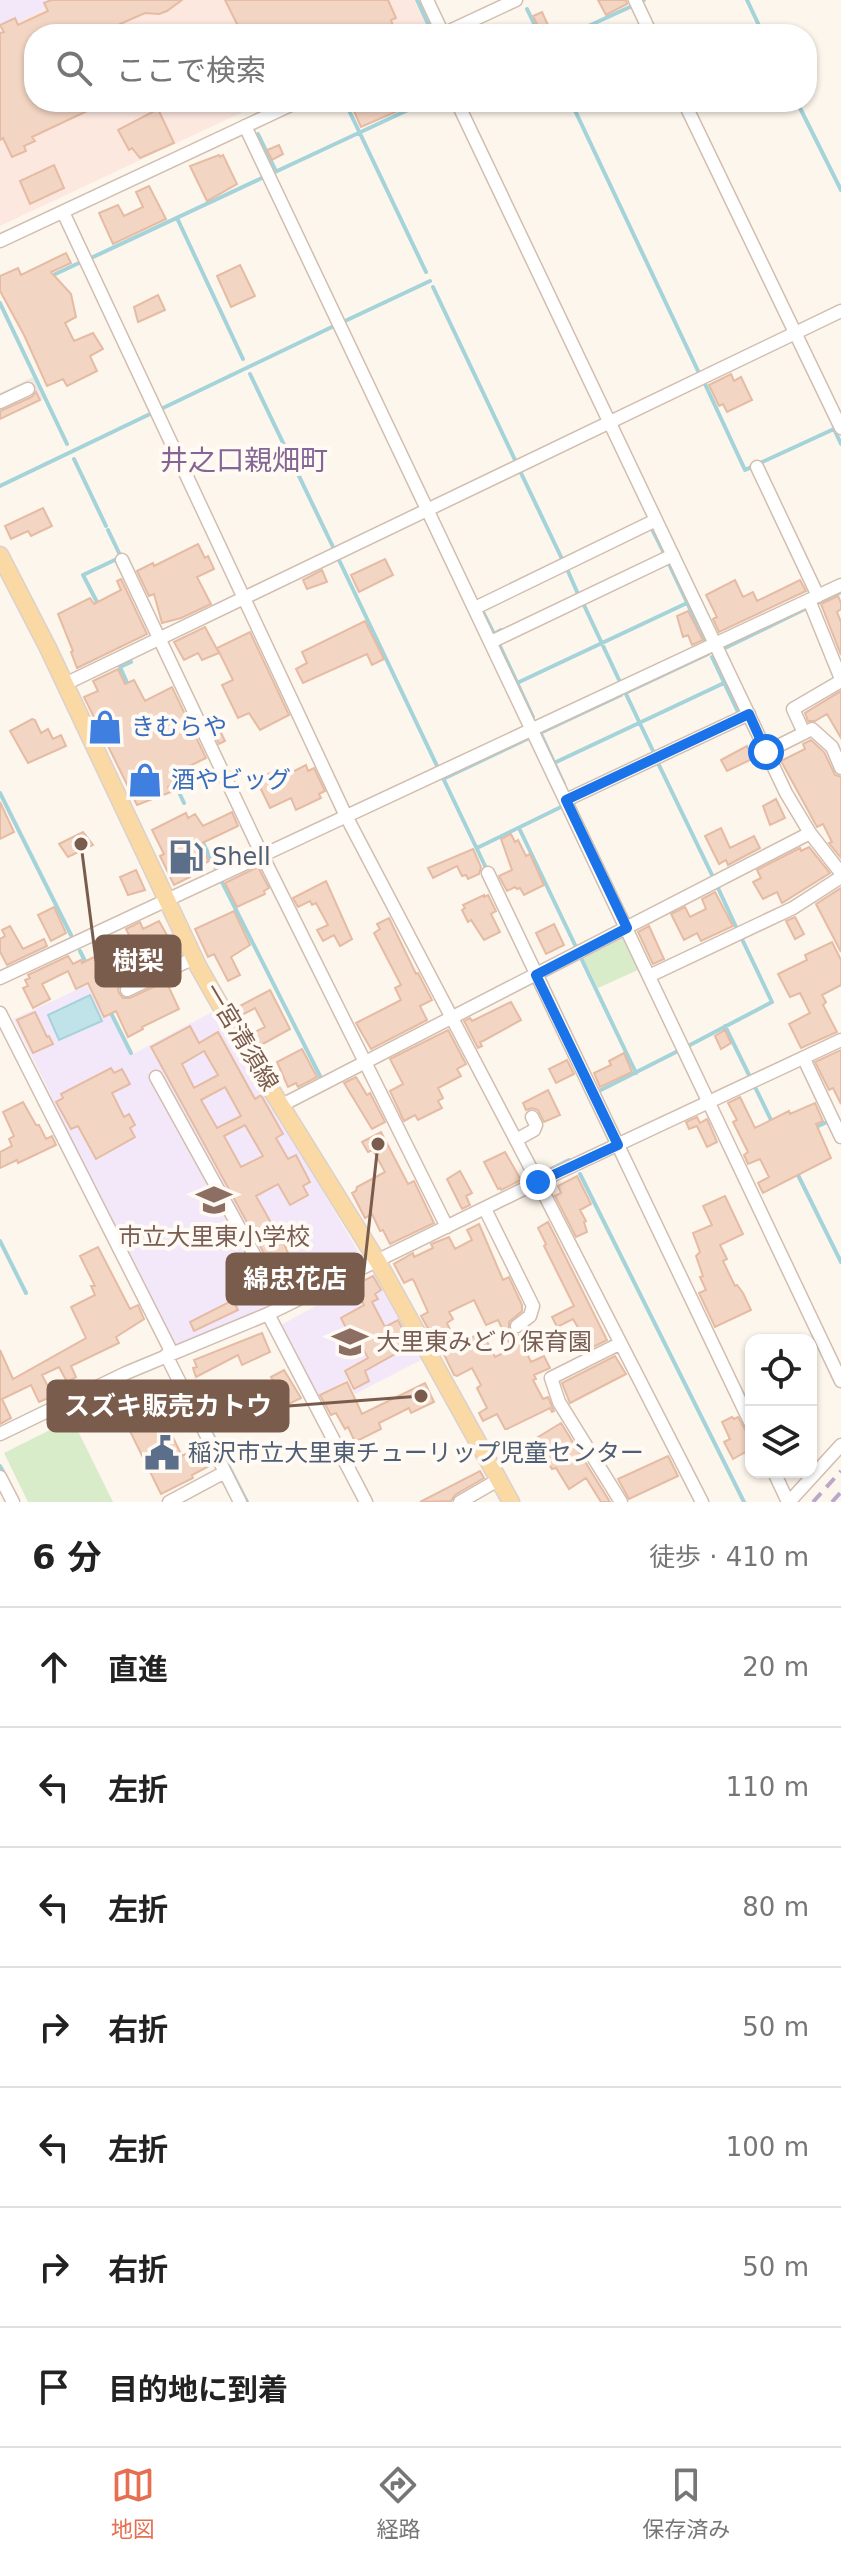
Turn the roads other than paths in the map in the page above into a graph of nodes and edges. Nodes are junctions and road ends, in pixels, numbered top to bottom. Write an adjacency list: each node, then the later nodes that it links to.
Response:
1 (427, 0): 4 (street)
2 (516, 0): 5 (street)
3 (635, 0): 6 (street)
4 (438, 24)
5 (464, 24)
6 (646, 24)
7 (275, 112): 10 (street)
8 (462, 112): 17 (street)
9 (689, 112): 14 (street)
10 (245, 126): 11 (street); 20 (street)
11 (63, 212): 12 (street); 26 (street)
12 (0, 241)
13 (841, 311): 14 (street)
14 (795, 333): 17 (street); 18 (street)
15 (28, 389): 16 (street)
16 (0, 402)
17 (610, 422): 20 (street); 21 (street)
18 (841, 428)
19 (757, 467): 27 (street)
20 (428, 510): 26 (street); 28 (street)
21 (656, 520): 23 (street); 28 (street)
22 (0, 555): 33 (main road, 一宮清須線)
23 (673, 555): 30 (street); 31 (street)
24 (122, 560): 29 (street)
25 (841, 585): 27 (street)
26 (244, 598): 29 (street); 40 (street)
27 (813, 598): 31 (street); 32 (street)
28 (475, 608): 30 (street)
29 (160, 639): 33 (street); 42 (street)
30 (491, 642): 35 (street)
31 (716, 644): 34 (street); 35 (street)
32 (841, 680): 36 (street)
33 (65, 684): 45 (main road, 一宮清須線)
34 (749, 714): 37 (street); 39 (street)
35 (532, 729): 39 (street); 40 (street)
36 (804, 733): 37 (street); 38 (street)
37 (766, 752): 41 (street)
38 (841, 768)
39 (566, 800): 46 (street)
40 (346, 816): 42 (street); 53 (street)
41 (810, 833): 44 (street); 46 (street)
42 (262, 855): 45 (street); 56 (street)
43 (488, 873): 48 (street)
44 (841, 875): 49 (street)
45 (166, 900): 47 (main road, 一宮清須線); 50 (street)
46 (627, 928): 48 (street); 49 (street)
47 (194, 958): 51 (street); 59 (main road, 一宮清須線)
48 (536, 975): 53 (street); 63 (street)
49 (649, 976): 58 (street)
50 (0, 978)
51 (127, 990)
52 (0, 1013): 72 (street)
53 (452, 1018): 56 (street); 62 (street)
54 (841, 1040): 55 (street)
55 (804, 1059): 58 (street); 61 (street)
56 (366, 1062): 59 (street); 66 (street)
57 (156, 1077): 68 (street)
58 (710, 1103): 63 (street); 73 (street)
59 (282, 1105): 67 (main road, 一宮清須線)
60 (532, 1117): 62 (street)
61 (841, 1137)
62 (516, 1140): 64 (street)
63 (618, 1145): 64 (street); 74 (street)
64 (538, 1182): 65 (street); 71 (street)
65 (485, 1209): 66 (street); 70 (street)
66 (447, 1227): 67 (street)
67 (378, 1262): 68 (street); 80 (main road, 一宮清須線)
68 (283, 1307): 69 (street)
69 (268, 1314): 72 (street); 84 (street)
70 (517, 1326)
71 (619, 1344): 87 (street); 88 (street)
72 (169, 1354): 75 (street); 77 (street)
73 (841, 1381)
74 (745, 1411)
75 (0, 1434)
76 (841, 1445): 89 (street)
77 (225, 1472): 82 (street); 83 (street)
78 (0, 1477): 81 (street)
79 (777, 1478): 89 (street)
80 (498, 1480): 85 (street); 86 (main road, 一宮清須線)
81 (13, 1502)
82 (169, 1502)
83 (240, 1502)
84 (366, 1502)
85 (460, 1502)
86 (511, 1502)
87 (621, 1502)
88 (702, 1502)
89 (789, 1502)

